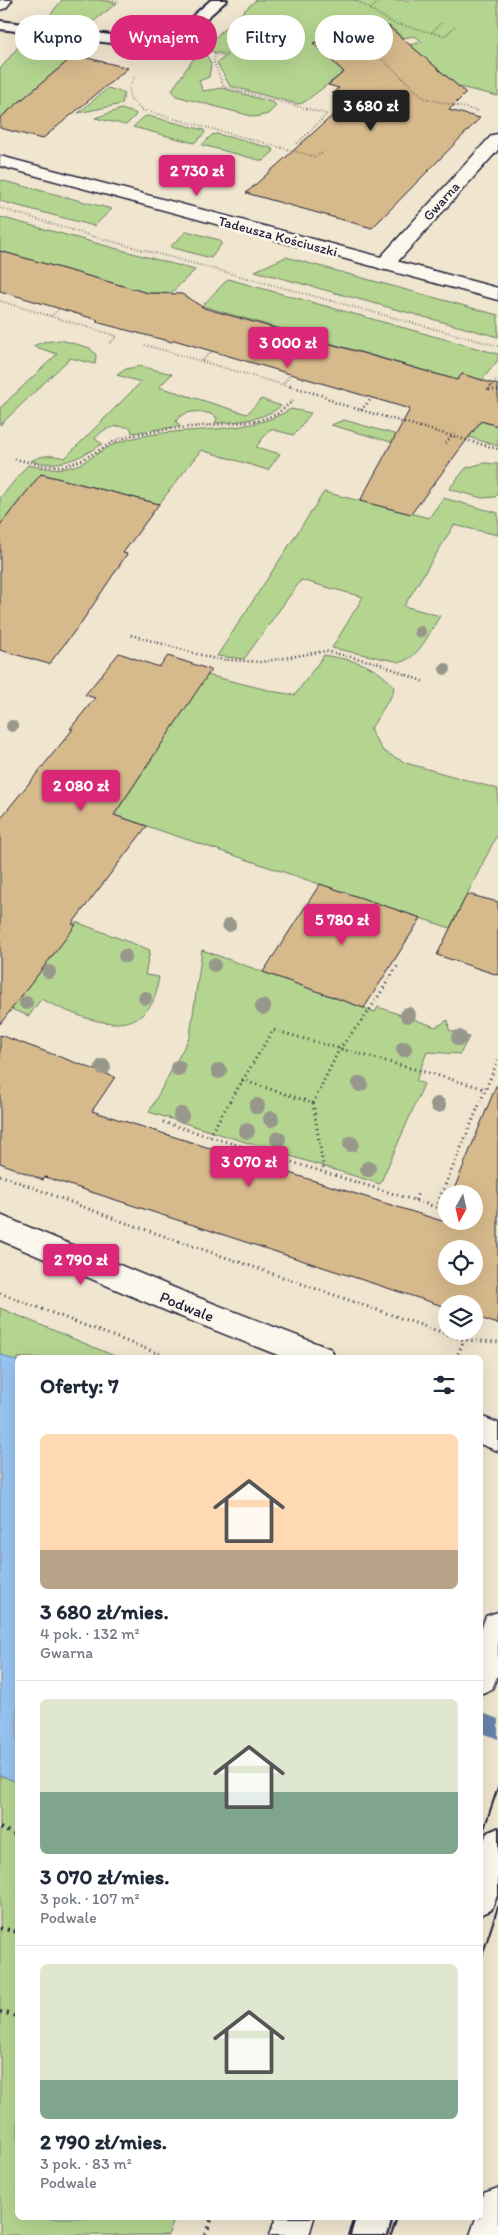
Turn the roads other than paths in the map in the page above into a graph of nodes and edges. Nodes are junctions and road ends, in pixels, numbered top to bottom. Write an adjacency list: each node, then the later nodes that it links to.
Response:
1 (4, 0): 3 (street)
2 (220, 0): 4 (lane)
3 (0, 5)
4 (0, 25)
5 (498, 139): 7 (street, Gwarna)
6 (0, 161): 7 (street, Tadeusza Kościuszki)
7 (385, 264): 8 (street, Tadeusza Kościuszki)
8 (498, 294)
9 (0, 1227): 10 (street, Podwale)
10 (312, 1355)
11 (483, 1430): 12 (street)
12 (498, 1438)
13 (498, 1627): 14 (street)
14 (483, 1670)
15 (498, 1844): 16 (lane)
16 (483, 1890)
17 (498, 2207): 22 (street)
18 (294, 2220): 20 (street)
19 (373, 2220): 21 (lane)
20 (289, 2235)
21 (369, 2235)
22 (490, 2235)

